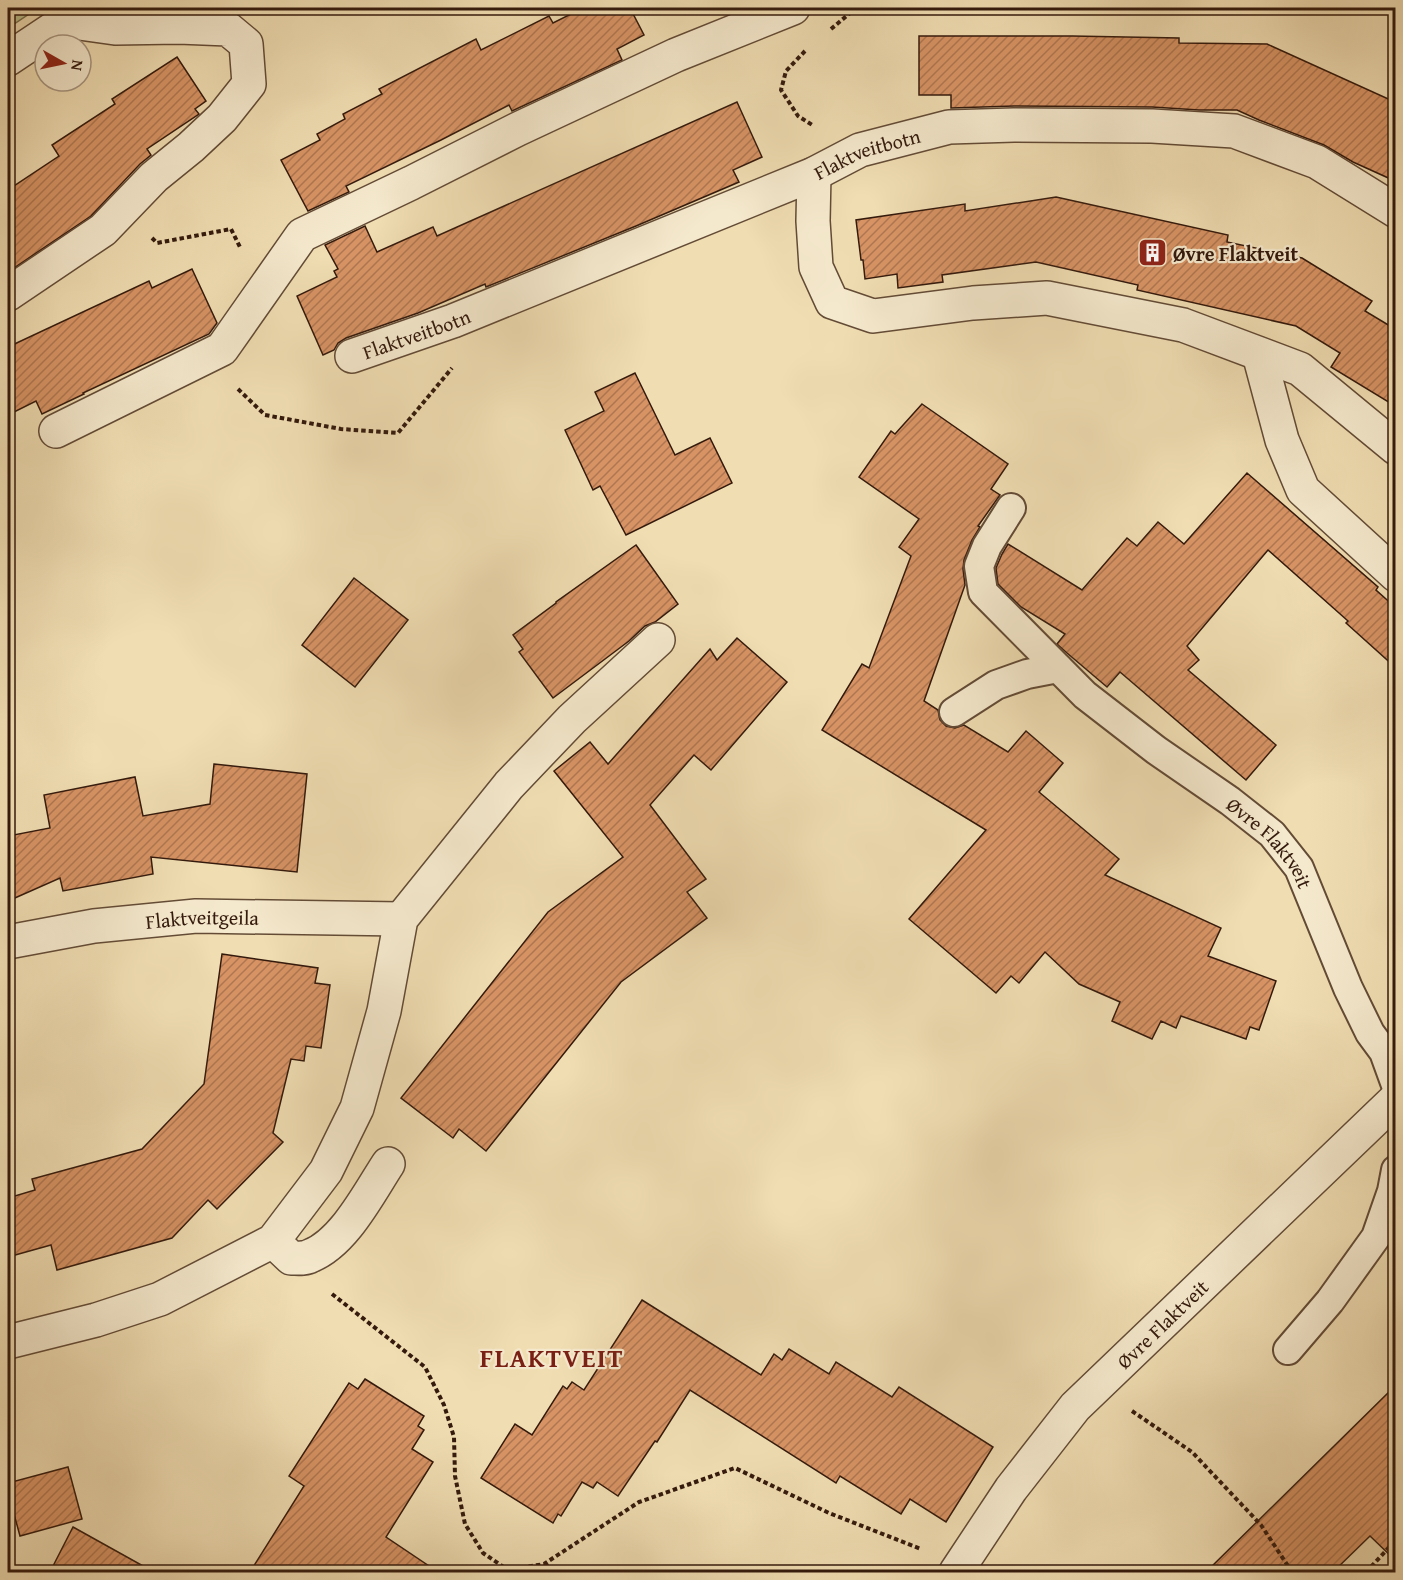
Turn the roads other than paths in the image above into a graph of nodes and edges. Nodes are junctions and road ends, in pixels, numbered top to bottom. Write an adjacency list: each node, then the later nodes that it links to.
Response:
1 (793, 8): 9 (street)
2 (71, 14): 3 (street); 6 (street)
3 (8, 59)
4 (814, 174): 5 (street, Flaktveitbotn); 7 (street); 8 (street, Flaktveitbotn)
5 (1395, 211)
6 (8, 294)
7 (1259, 354): 10 (street); 12 (street)
8 (352, 356)
9 (56, 431)
10 (1395, 448)
11 (1011, 508): 14 (lane, Øvre Flaktveit)
12 (1395, 575)
13 (658, 640): 16 (street)
14 (1058, 668): 15 (lane); 18 (lane, Øvre Flaktveit)
15 (954, 712)
16 (400, 919): 17 (street, Flaktveitgeila); 22 (street)
17 (8, 942)
18 (1395, 1084)
19 (1395, 1099): 25 (street, Øvre Flaktveit)
20 (388, 1164): 22 (street)
21 (1395, 1170): 24 (lane)
22 (273, 1241): 23 (street)
23 (8, 1342)
24 (1288, 1350)
25 (958, 1571)

